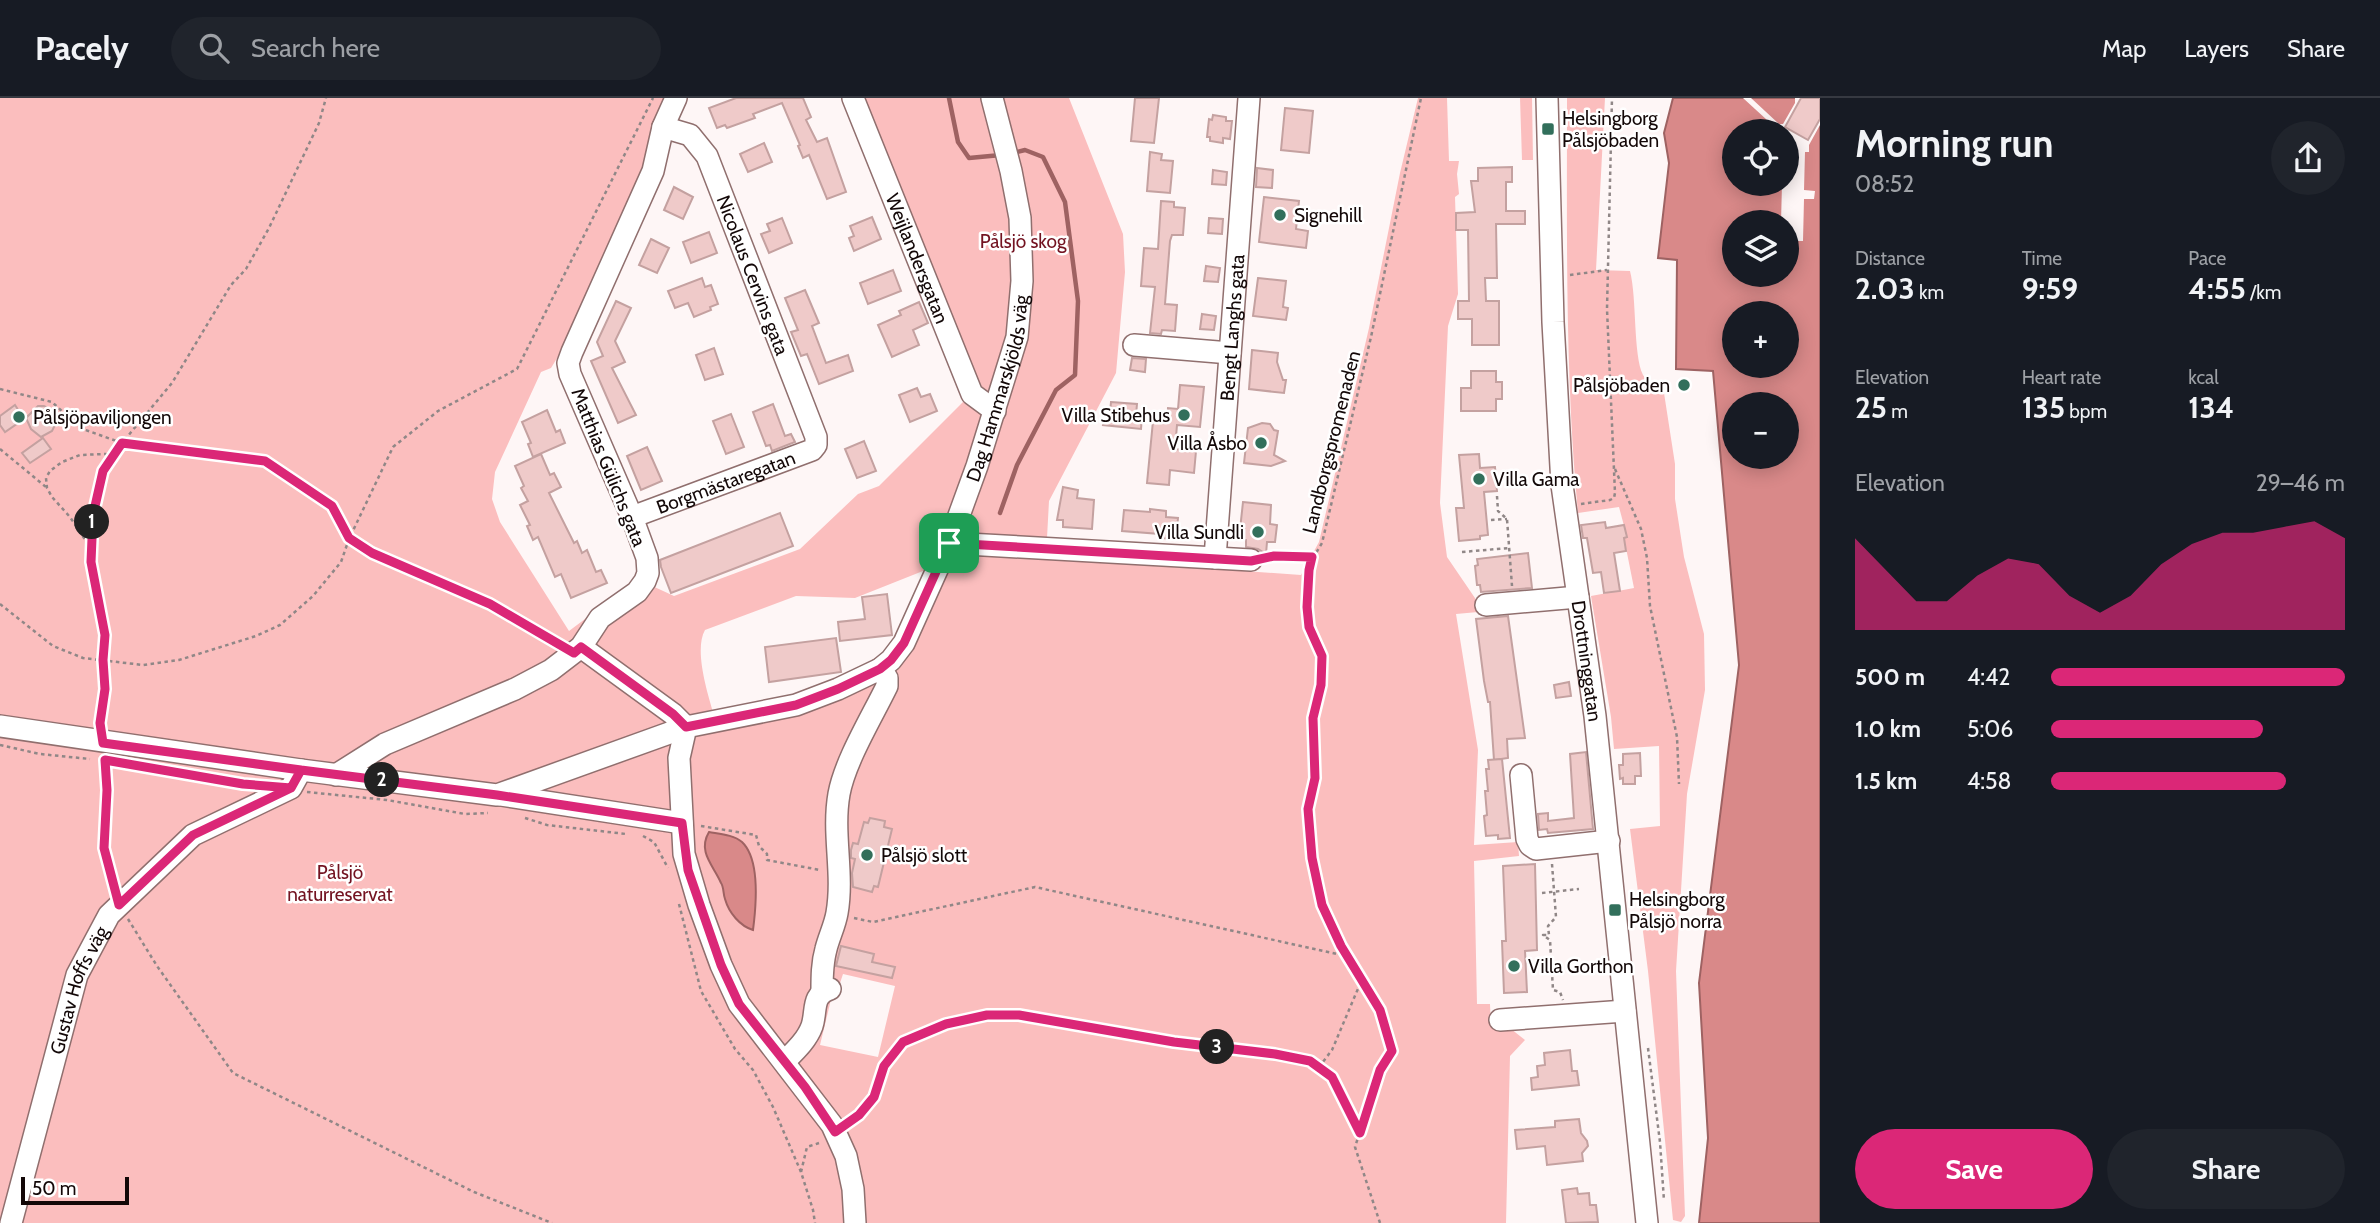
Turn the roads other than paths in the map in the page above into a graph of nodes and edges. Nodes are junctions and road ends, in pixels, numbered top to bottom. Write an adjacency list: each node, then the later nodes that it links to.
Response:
1 (676, 98): 6 (street)
2 (853, 98): 9 (street, Weijlandersgatan)
3 (992, 98): 9 (street, Dag Hammarskjölds väg)
4 (1249, 98): 8 (street, Bengt Langhs gata)
5 (1547, 98): 15 (street, Drottninggatan)
6 (663, 127): 10 (street, Nicolaus Cervins gata); 11 (street, Matthias Gülichs gata)
7 (1134, 345): 8 (street)
8 (1230, 353): 13 (street, Bengt Langhs gata)
9 (995, 411): 12 (street, Dag Hammarskjölds väg)
10 (816, 445): 11 (street, Borgmästaregatan)
11 (632, 517): 17 (street, Matthias Gülichs gata)
12 (949, 543): 13 (street); 18 (street, Dag Hammarskjölds väg)
13 (1215, 558): 14 (street)
14 (1251, 561)
15 (1577, 597): 16 (street); 26 (street, Drottninggatan)
16 (1486, 605)
17 (578, 650): 20 (street); 21 (street, Matthias Gülichs gata)
18 (880, 669): 20 (street, Dag Hammarskjölds väg); 29 (street)
19 (0, 726): 23 (street)
20 (686, 727): 24 (street, Dag Hammarskjölds väg); 25 (street)
21 (336, 775): 23 (street); 24 (street)
22 (1521, 775): 26 (street)
23 (296, 779): 30 (street, Gustav Hoffs väg)
24 (494, 804): 25 (street)
25 (682, 823): 29 (street)
26 (1609, 841): 27 (street, Drottninggatan)
27 (1625, 1011): 28 (street); 32 (street, Drottninggatan)
28 (1500, 1020)
29 (785, 1061): 31 (street)
30 (11, 1223)
31 (855, 1223)
32 (1647, 1223)

